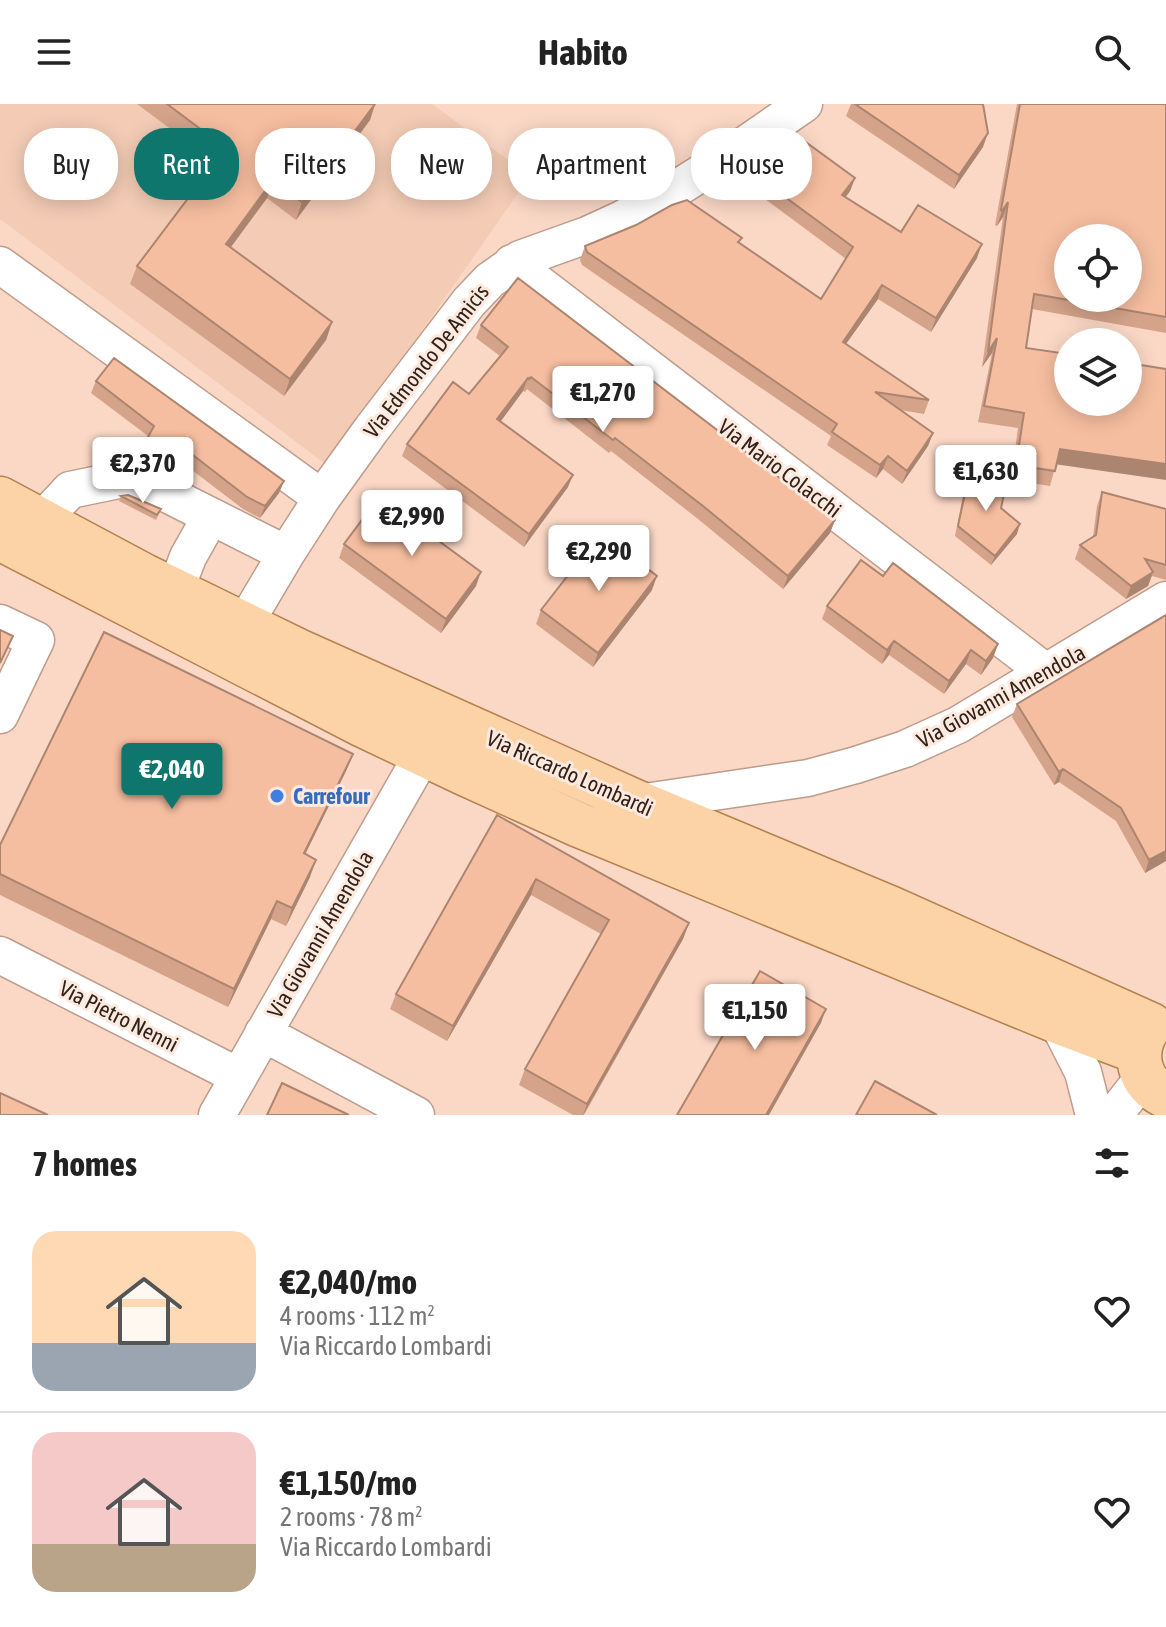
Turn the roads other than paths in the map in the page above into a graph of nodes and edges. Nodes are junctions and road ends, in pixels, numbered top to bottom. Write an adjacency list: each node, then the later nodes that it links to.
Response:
1 (804, 104): 2 (street, Via Edmondo De Amicis)
2 (512, 263): 4 (street, Via Edmondo De Amicis); 14 (street, Via Mario Colacchi)
3 (0, 265): 4 (street)
4 (322, 498): 9 (street, Via Edmondo De Amicis)
5 (0, 499): 7 (main road, Via Riccardo Lombardi)
6 (211, 516): 7 (street); 9 (street); 10 (street)
7 (41, 521): 10 (main road, Via Riccardo Lombardi)
8 (0, 538): 16 (main road, Via Riccardo Lombardi)
9 (286, 554): 13 (street, Via Edmondo De Amicis)
10 (175, 591): 13 (main road, Via Riccardo Lombardi)
11 (1166, 600): 14 (street, Via Giovanni Amendola)
12 (0, 623): 15 (street)
13 (244, 625): 17 (main road, Via Riccardo Lombardi)
14 (1047, 673): 17 (street, Via Giovanni Amendola)
15 (0, 715)
16 (423, 754): 19 (main road, Via Riccardo Lombardi); 20 (street, Via Giovanni Amendola)
17 (638, 803): 21 (main road, Via Riccardo Lombardi)
18 (0, 955): 22 (street, Via Pietro Nenni)
19 (1057, 1021): 21 (main road, Via Riccardo Lombardi); 25 (street)
20 (263, 1033): 22 (street, Via Giovanni Amendola); 24 (street)
21 (1153, 1053): 26 (street)
22 (238, 1076): 23 (street, Via Giovanni Amendola)
23 (217, 1115)
24 (416, 1115)
25 (1094, 1115)
26 (1114, 1115)

